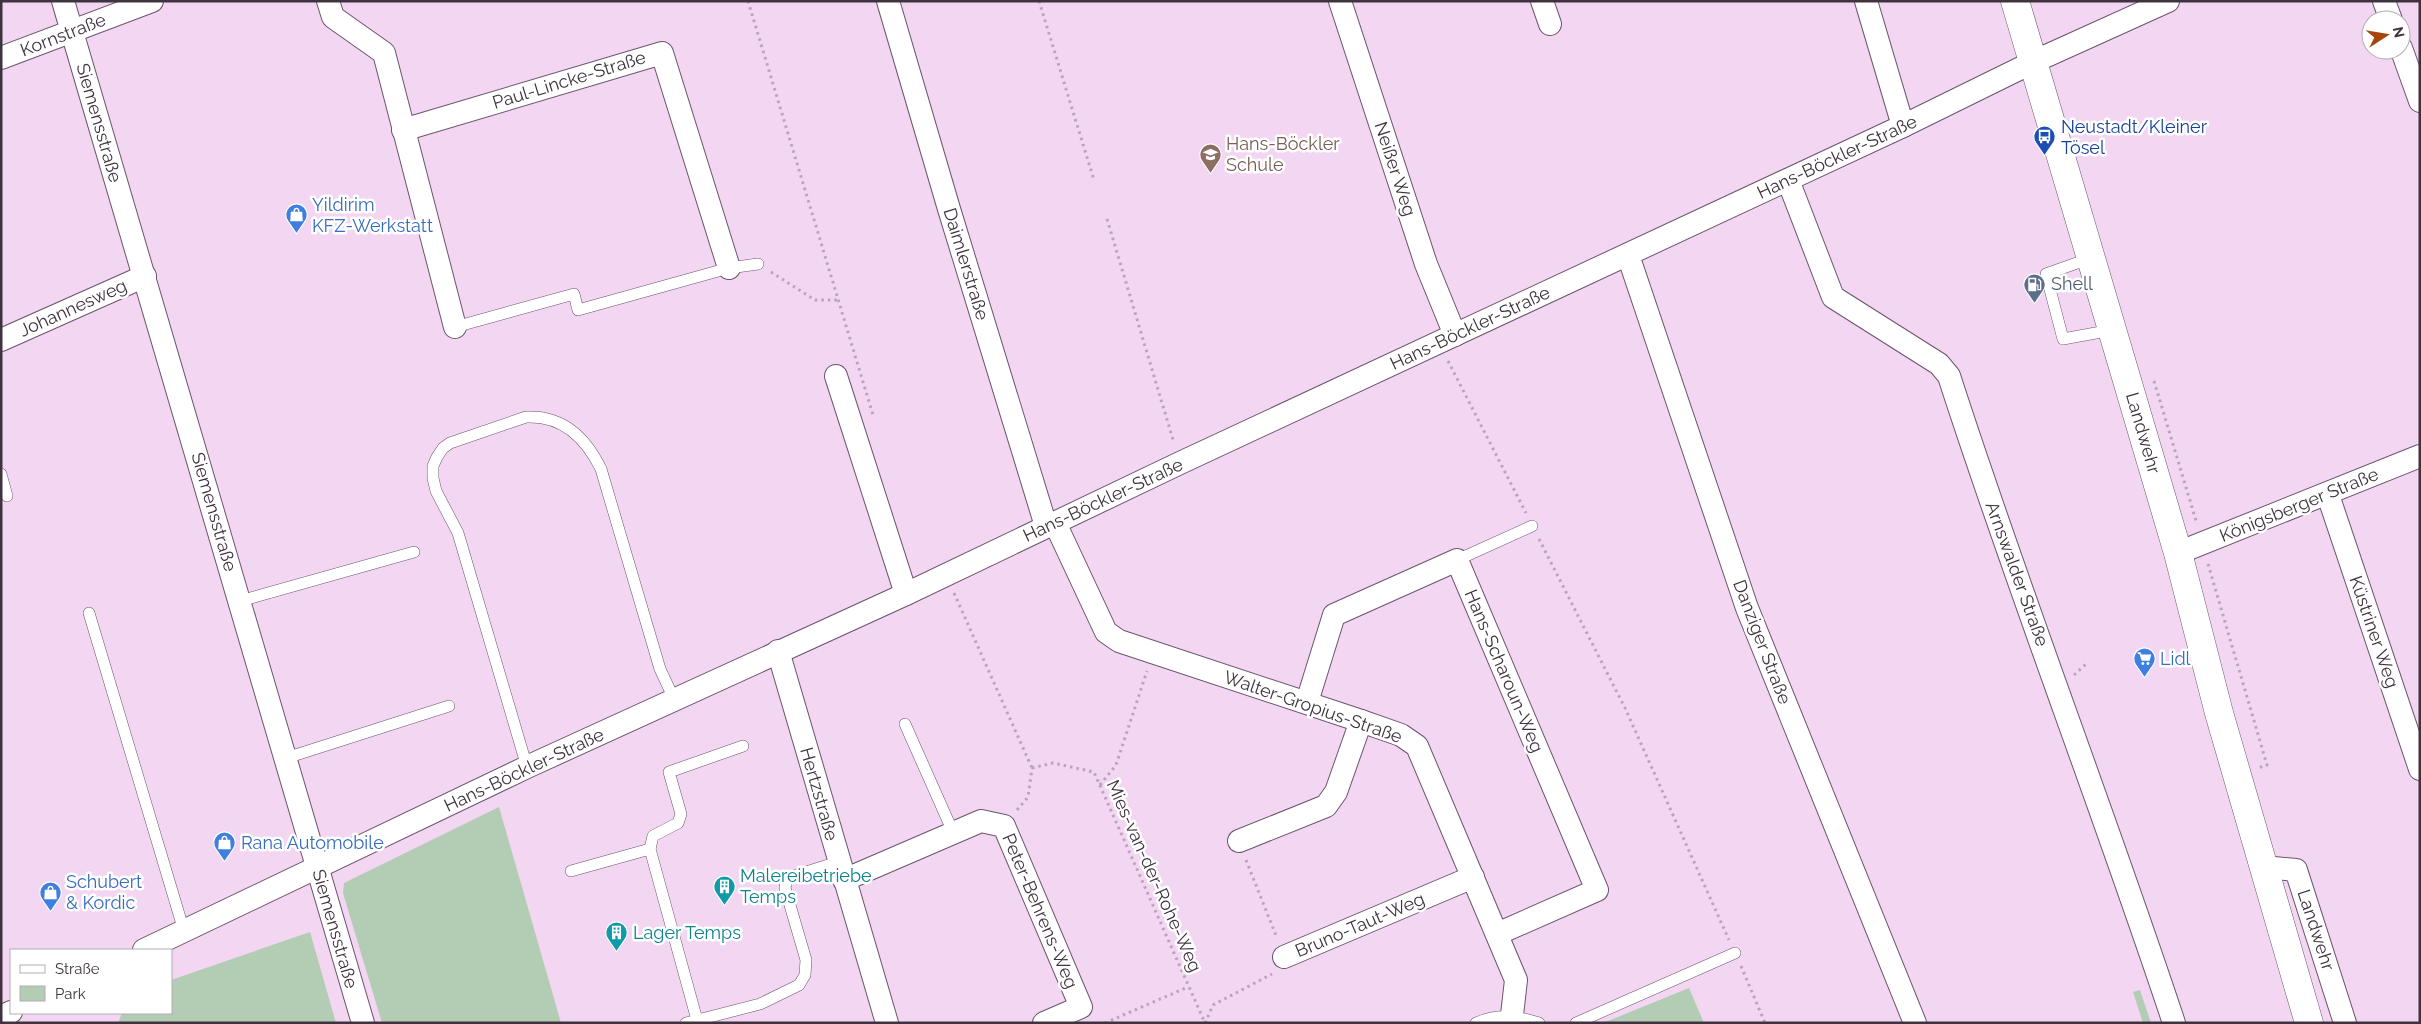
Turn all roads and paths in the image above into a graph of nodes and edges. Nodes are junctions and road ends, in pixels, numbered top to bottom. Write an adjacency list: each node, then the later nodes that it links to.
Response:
1 (63, 1): 13 (street, Siemensstraße)
2 (152, 1): 13 (street, Kornstraße)
3 (328, 1): 19 (street)
4 (748, 1): 25 (path)
5 (888, 1): 38 (street, Daimlerstraße)
6 (1039, 1): 20 (path)
7 (1340, 1): 31 (street, Neißer Weg)
8 (1542, 1): 12 (street)
9 (1866, 1): 18 (street)
10 (2015, 1): 16 (street, Landwehr)
11 (2168, 1): 16 (street, Hans-Böckler-Straße)
12 (1550, 24)
13 (72, 31): 14 (street, Kornstraße); 27 (street, Siemensstraße)
14 (1, 58)
15 (2405, 60): 17 (street)
16 (2033, 62): 18 (street, Hans-Böckler-Straße); 24 (street, Landwehr)
17 (2420, 101)
18 (1903, 126): 21 (street, Hans-Böckler-Straße)
19 (402, 130): 26 (street, Paul-Lincke-Straße); 28 (street)
20 (1094, 180)
21 (1788, 180): 23 (street, Hans-Böckler-Straße); 86 (street, Arnswalder Straße)
22 (1107, 219): 34 (path)
23 (1628, 255): 31 (street, Hans-Böckler-Straße); 85 (street, Danziger Straße)
24 (2091, 258): 29 (street, Landwehr); 29 (lane)
25 (758, 264): 26 (lane)
26 (729, 268): 28 (lane)
27 (145, 276): 30 (street, Johannesweg); 45 (street, Siemensstraße)
28 (455, 327)
29 (2112, 330): 41 (street, Landwehr)
30 (3, 335)
31 (1454, 335): 34 (street, Hans-Böckler-Straße)
32 (836, 376): 44 (street)
33 (2420, 456): 36 (street, Königsberger Straße)
34 (1180, 463): 38 (street, Hans-Böckler-Straße)
35 (1, 474): 37 (lane)
36 (2328, 495): 41 (street, Königsberger Straße); 58 (street, Küstriner Weg)
37 (7, 496)
38 (1050, 524): 43 (street, Hans-Böckler-Straße); 48 (street, Walter-Gropius-Straße)
39 (1532, 526): 42 (lane)
40 (414, 552): 45 (lane)
41 (2178, 553): 65 (street, Landwehr)
42 (1457, 560): 50 (street); 70 (street, Hans-Scharoun-Weg)
43 (945, 574): 44 (street, Hans-Böckler-Straße); 57 (path)
44 (906, 594): 47 (street, Hans-Böckler-Straße)
45 (240, 601): 55 (street, Siemensstraße)
46 (89, 613): 69 (lane)
47 (778, 651): 49 (street, Hans-Böckler-Straße); 67 (street, Hertzstraße)
48 (1153, 653): 50 (street, Walter-Gropius-Straße); 59 (path)
49 (675, 700): 56 (street, Hans-Böckler-Straße); 56 (lane)
50 (1307, 702): 52 (street, Walter-Gropius-Straße)
51 (449, 706): 55 (lane)
52 (1360, 721): 62 (street); 68 (street, Walter-Gropius-Straße)
53 (905, 724): 61 (lane)
54 (743, 746): 63 (lane)
55 (286, 758): 64 (street, Siemensstraße)
56 (527, 767): 64 (street, Hans-Böckler-Straße)
57 (1032, 768): 59 (path, Mies-van-der-Rohe-Weg); 60 (path)
58 (2420, 769)
59 (1100, 785): 74 (path, Mies-van-der-Rohe-Weg)
60 (1004, 826): 61 (street, Peter-Behrens-Weg); 79 (street, Peter-Behrens-Weg)
61 (953, 832): 67 (street, Peter-Behrens-Weg)
62 (1239, 841): 73 (path, Bruno-Taut-Weg)
63 (650, 849): 66 (lane); 76 (lane)
64 (317, 866): 69 (street, Hans-Böckler-Straße); 77 (street, Siemensstraße)
65 (2263, 867): 87 (street, Landwehr); 88 (street, Landwehr)
66 (571, 871)
67 (841, 871): 76 (lane); 78 (street, Hertzstraße)
68 (1473, 878): 70 (street, Walter-Gropius-Straße); 73 (street, Bruno-Taut-Weg)
69 (184, 931): 71 (street, Hans-Böckler-Straße)
70 (1497, 934): 75 (street, Walter-Gropius-Straße)
71 (146, 949)
72 (1735, 953): 84 (lane)
73 (1284, 957): 81 (path)
74 (1188, 987): 80 (path); 81 (path, Mies-van-der-Rohe-Weg)
75 (1516, 1019): 82 (lane); 83 (lane)
76 (691, 1021)
77 (363, 1023)
78 (887, 1023)
79 (1044, 1023)
80 (1105, 1023)
81 (1205, 1023)
82 (1476, 1023)
83 (1539, 1023)
84 (1576, 1023)
85 (1915, 1023)
86 (2174, 1023)
87 (2309, 1023)
88 (2345, 1023)

